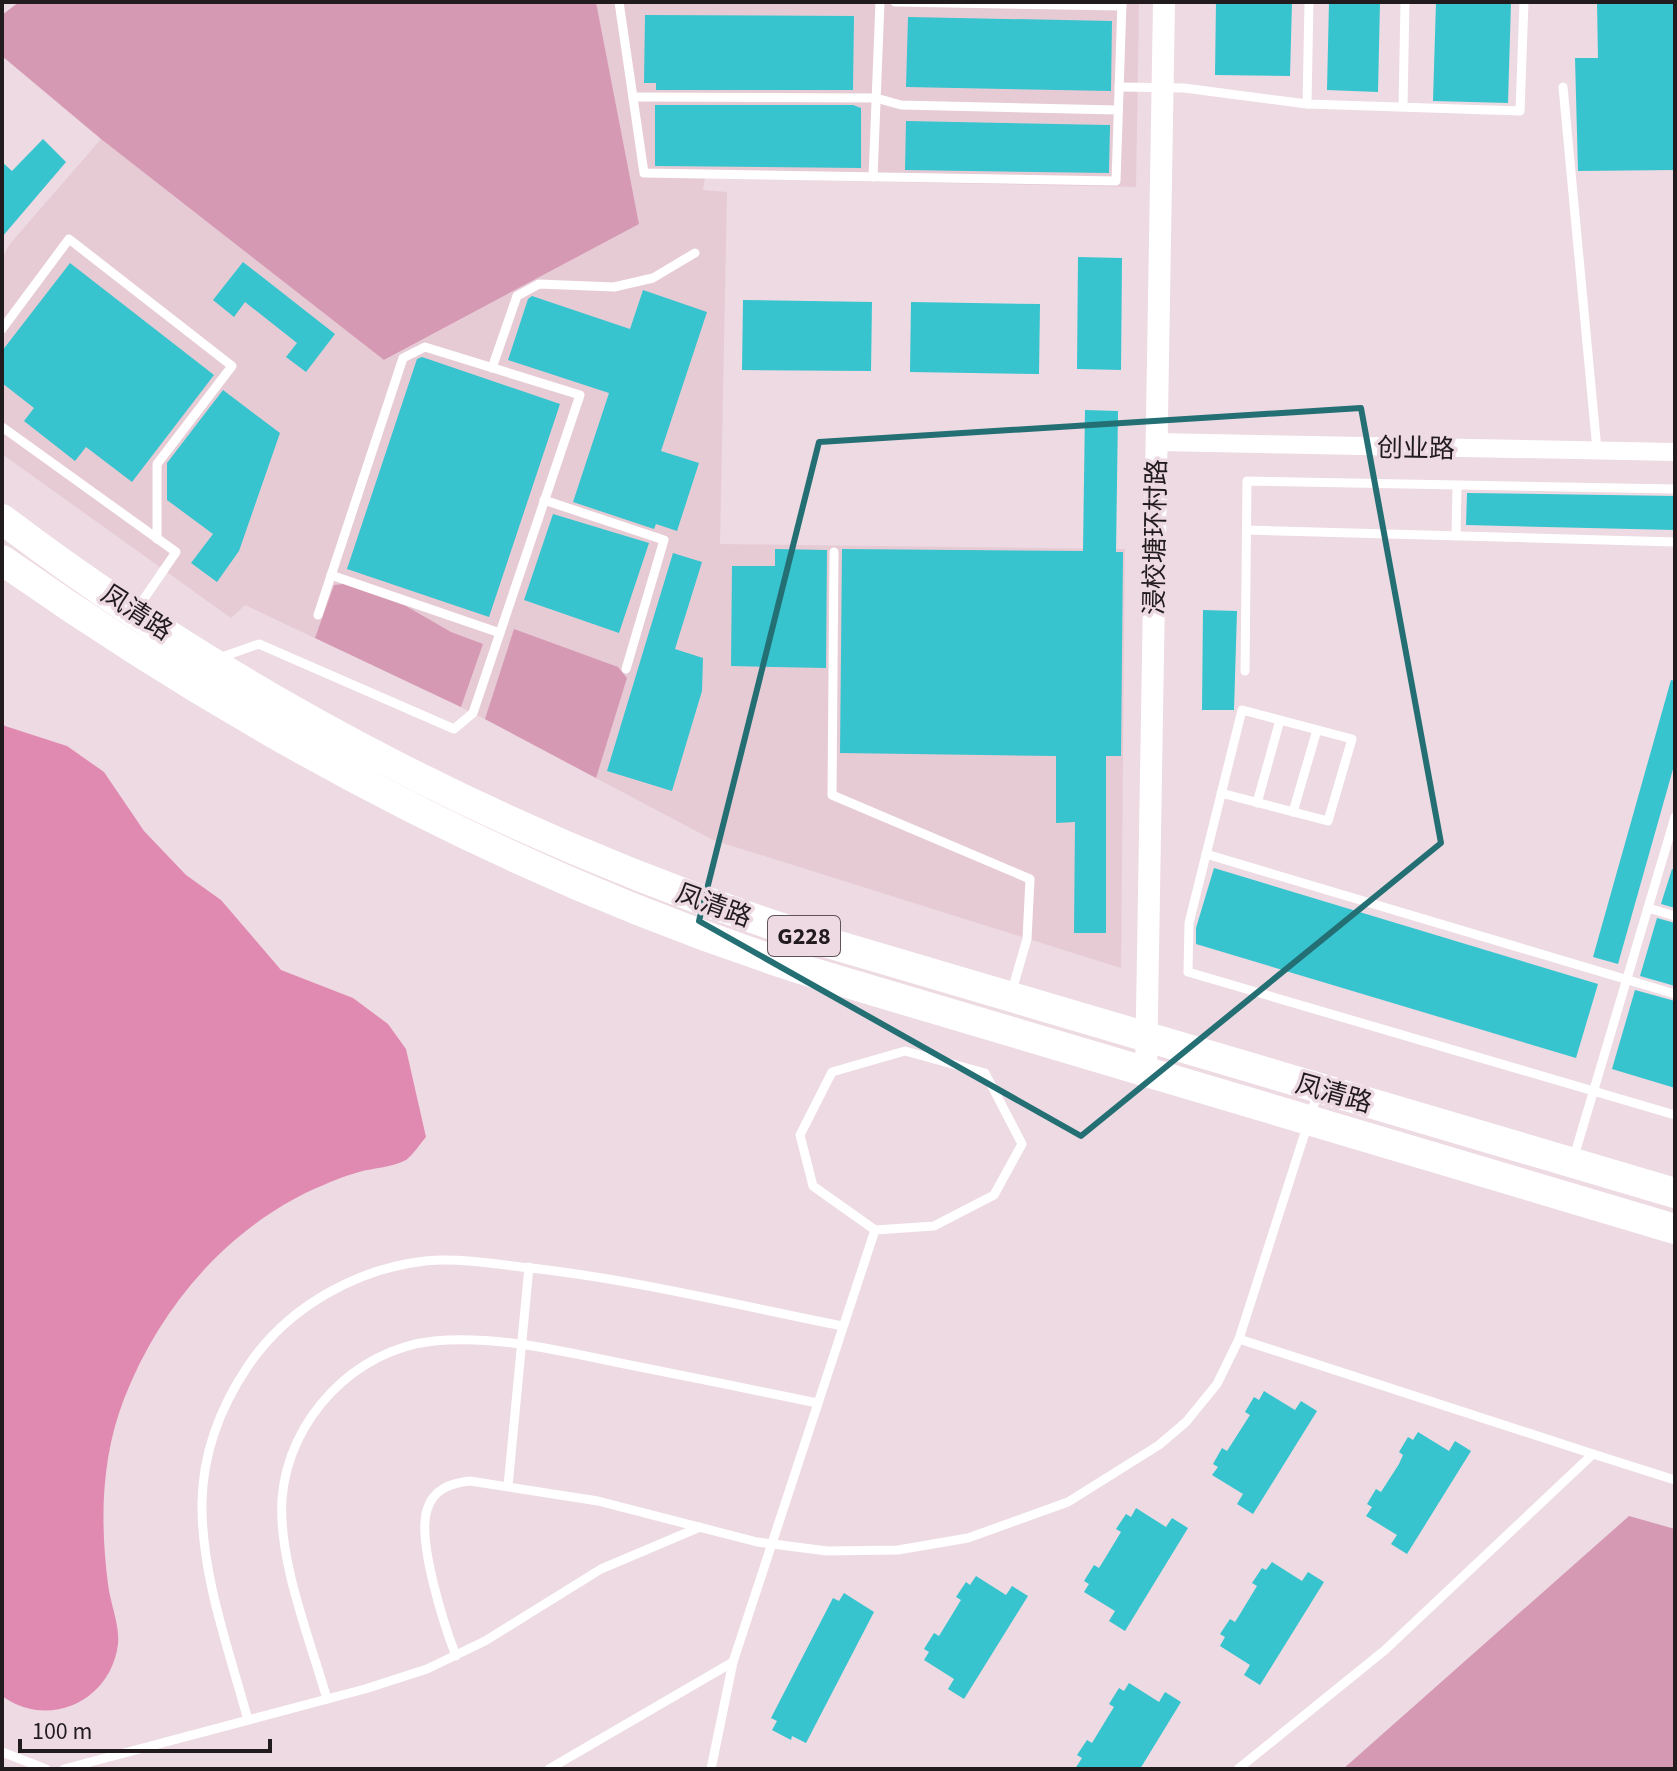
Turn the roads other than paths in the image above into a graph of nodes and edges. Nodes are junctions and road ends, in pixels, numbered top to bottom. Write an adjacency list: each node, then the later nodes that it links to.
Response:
1 (619, 2): 12 (lane)
2 (880, 2): 13 (lane)
3 (895, 2): 8 (lane)
4 (1164, 2): 10 (street, 浸校塘环村路)
5 (1309, 2): 14 (lane)
6 (1405, 2): 15 (lane)
7 (1524, 2): 15 (lane)
8 (1122, 4): 9 (lane)
9 (1119, 87): 10 (lane); 16 (lane)
10 (1163, 87): 14 (lane); 22 (street, 浸校塘环村路)
11 (1563, 87): 23 (lane)
12 (633, 97): 13 (lane); 17 (lane)
13 (876, 98): 16 (lane); 17 (lane)
14 (1307, 104): 15 (lane)
15 (1403, 107)
16 (1118, 110): 17 (lane)
17 (873, 177)
18 (695, 253): 20 (lane)
19 (2, 329): 31 (lane)
20 (492, 368): 27 (lane); 35 (lane)
21 (2, 427): 31 (lane)
22 (1157, 442): 23 (street, 创业路); 55 (street, 浸校塘环村路)
23 (1597, 451): 24 (street, 创业路)
24 (1675, 452)
25 (1457, 487): 26 (lane); 29 (lane); 30 (lane)
26 (1675, 489)
27 (544, 500): 38 (lane); 40 (lane)
28 (2, 519): 36 (highway, 凤清路 / G228)
29 (1247, 530): 30 (lane); 41 (lane)
30 (1456, 536): 32 (lane)
31 (157, 539): 36 (lane)
32 (1675, 542)
33 (834, 552): 54 (lane)
34 (2, 560): 56 (highway, 凤清路 / G228)
35 (331, 575): 37 (lane); 38 (lane)
36 (136, 612): 39 (highway, 凤清路 / G228)
37 (318, 615)
38 (500, 633): 39 (lane)
39 (212, 660): 54 (highway, 凤清路 / G228)
40 (626, 669)
41 (1245, 671)
42 (1280, 720): 43 (lane); 44 (lane); 45 (lane)
43 (1317, 730): 46 (lane); 46 (lane)
44 (1221, 793): 45 (lane); 49 (lane)
45 (1257, 803): 46 (lane)
46 (1293, 812)
47 (1675, 817): 48 (lane)
48 (1673, 828): 50 (lane)
49 (1206, 854): 52 (lane); 58 (lane)
50 (1648, 908): 51 (lane); 52 (lane)
51 (1675, 916)
52 (1626, 980): 53 (lane); 58 (lane)
53 (1675, 994)
54 (1010, 997): 55 (highway, 凤清路 / G228)
55 (1147, 1038): 56 (street, 浸校塘环村路); 57 (highway, 凤清路 / G228)
56 (1146, 1072): 60 (highway, 凤清路 / G228)
57 (1319, 1089): 60 (lane); 61 (highway, 凤清路 / G228)
58 (1593, 1091): 59 (lane); 61 (lane)
59 (1675, 1115)
60 (1309, 1120): 63 (highway, 凤清路 / G228); 67 (lane)
61 (1572, 1163): 62 (highway, 凤清路 / G228)
62 (1675, 1193)
63 (1675, 1229)
64 (875, 1230): 64 (lane); 66 (lane)
65 (529, 1267): 66 (lane); 68 (lane); 78 (lane)
66 (843, 1326): 69 (lane)
67 (1239, 1339): 70 (lane); 74 (lane)
68 (521, 1346): 69 (lane); 72 (lane); 77 (lane)
69 (817, 1403): 74 (lane)
70 (1593, 1454): 71 (lane); 84 (lane)
71 (1675, 1480)
72 (508, 1486): 73 (lane); 75 (lane)
73 (700, 1527): 74 (lane); 75 (lane)
74 (770, 1544): 76 (lane)
75 (456, 1656): 77 (lane)
76 (733, 1662): 82 (lane); 83 (lane)
77 (327, 1699): 78 (lane)
78 (248, 1720): 81 (lane)
79 (2, 1752): 80 (lane)
80 (46, 1769)
81 (64, 1769)
82 (549, 1769)
83 (711, 1769)
84 (1238, 1769)

